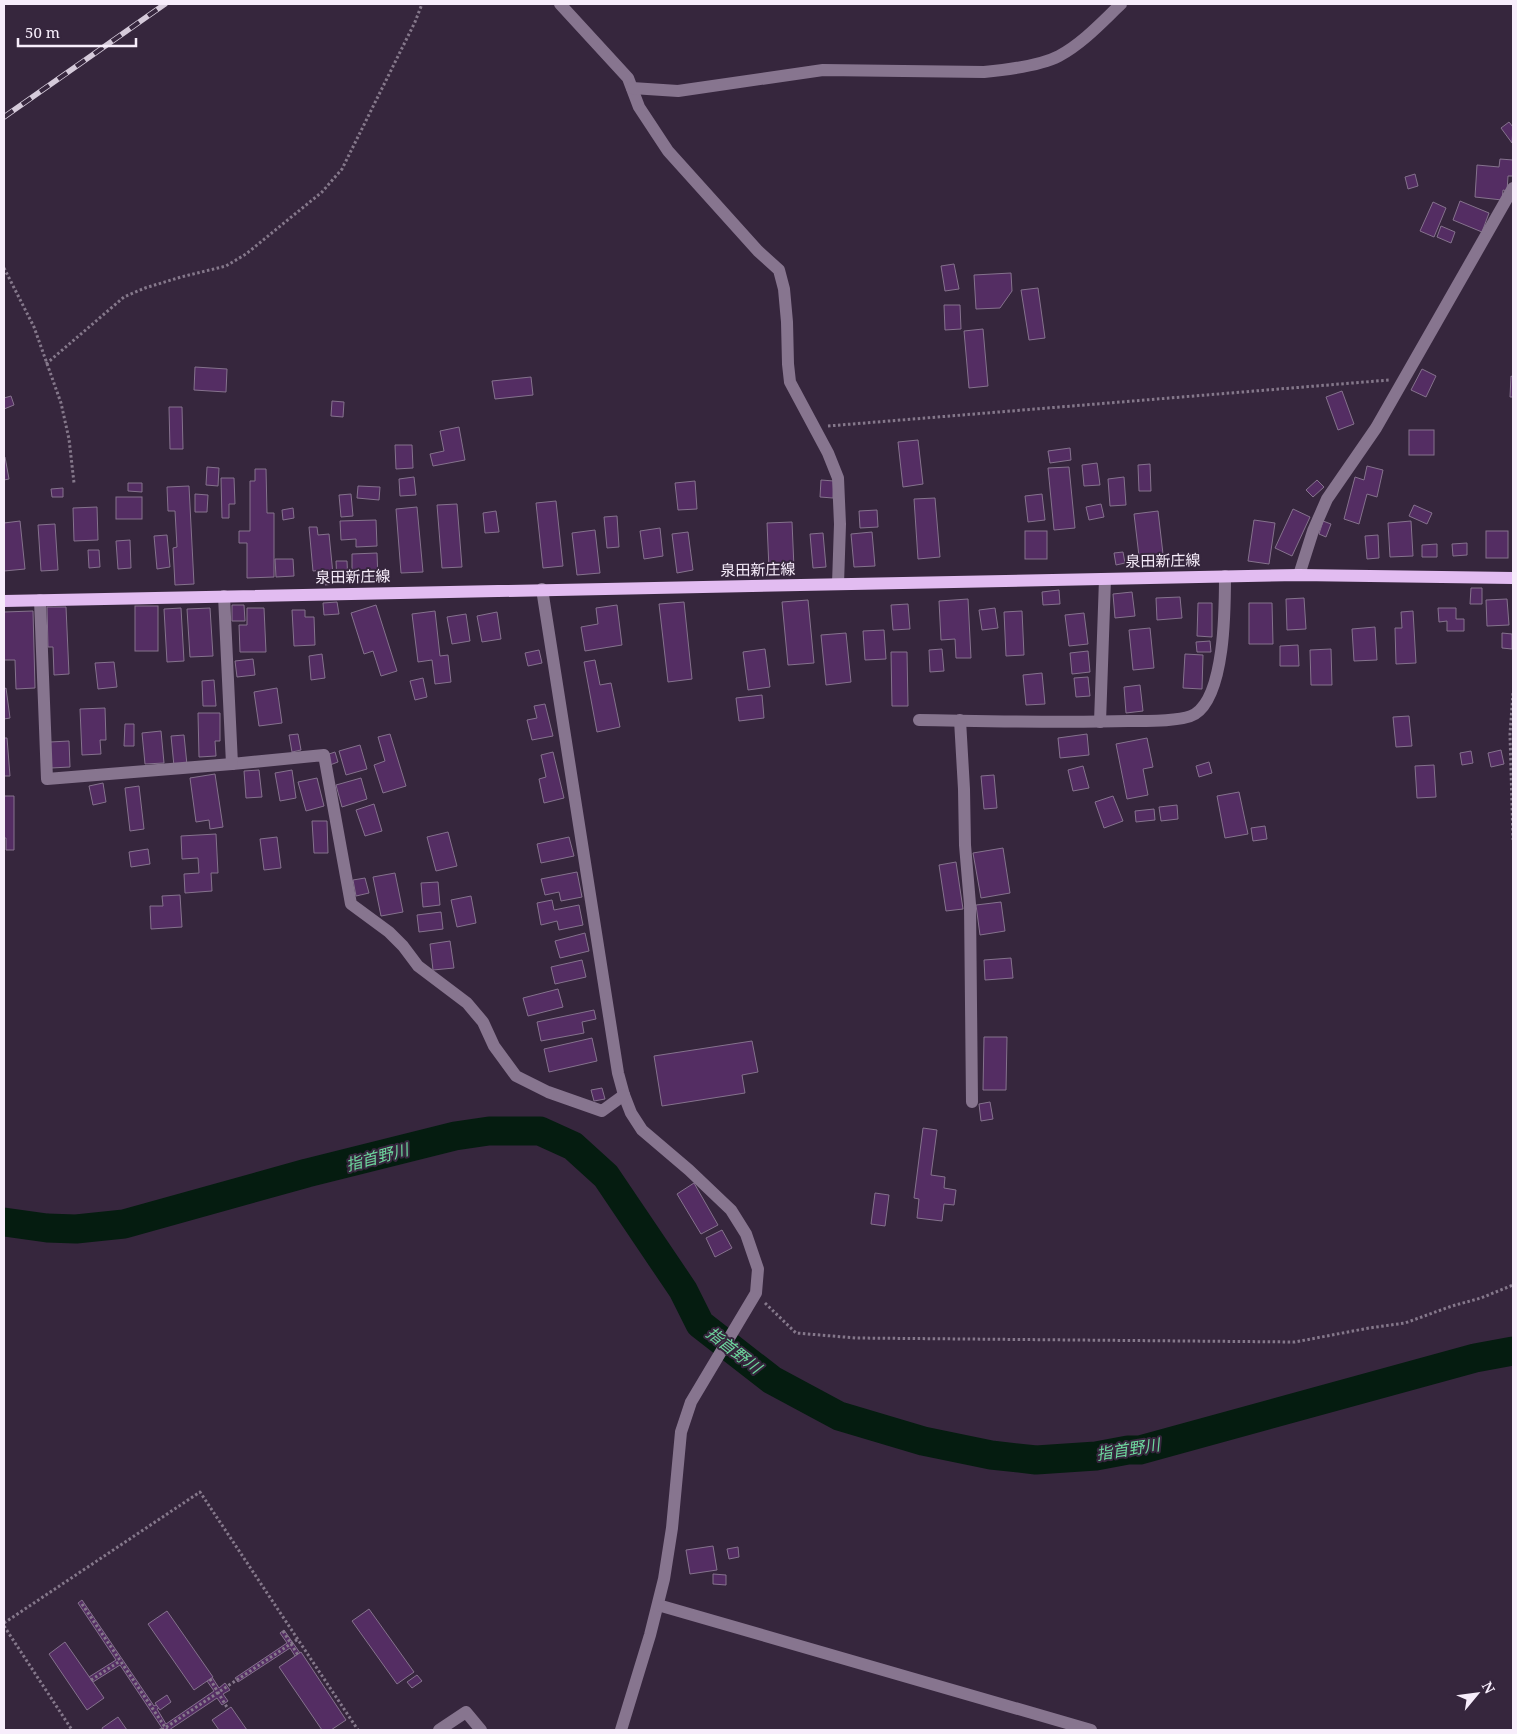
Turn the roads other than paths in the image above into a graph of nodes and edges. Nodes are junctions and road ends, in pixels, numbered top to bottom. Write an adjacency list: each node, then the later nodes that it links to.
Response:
1 (560, 4): 3 (street)
2 (1121, 4): 3 (street)
3 (632, 88): 9 (street)
4 (1513, 188): 5 (street)
5 (1299, 575): 6 (main road, 泉田新庄線); 7 (main road, 泉田新庄線)
6 (1225, 576): 8 (main road, 泉田新庄線); 16 (street)
7 (1513, 578)
8 (1105, 579): 9 (main road, 泉田新庄線); 16 (street)
9 (838, 584): 10 (main road, 泉田新庄線)
10 (542, 590): 11 (main road, 泉田新庄線); 18 (street)
11 (224, 596): 13 (main road, 泉田新庄線); 17 (street)
12 (4, 600): 13 (main road, 泉田新庄線)
13 (40, 600): 17 (street)
14 (918, 720): 15 (street)
15 (960, 720): 16 (street); 19 (street)
16 (1100, 722)
17 (232, 764): 18 (street)
18 (624, 1095): 20 (street)
19 (972, 1102)
20 (658, 1605): 23 (street); 24 (street)
21 (439, 1730): 22 (street)
22 (481, 1730)
23 (621, 1730)
24 (1091, 1730)

